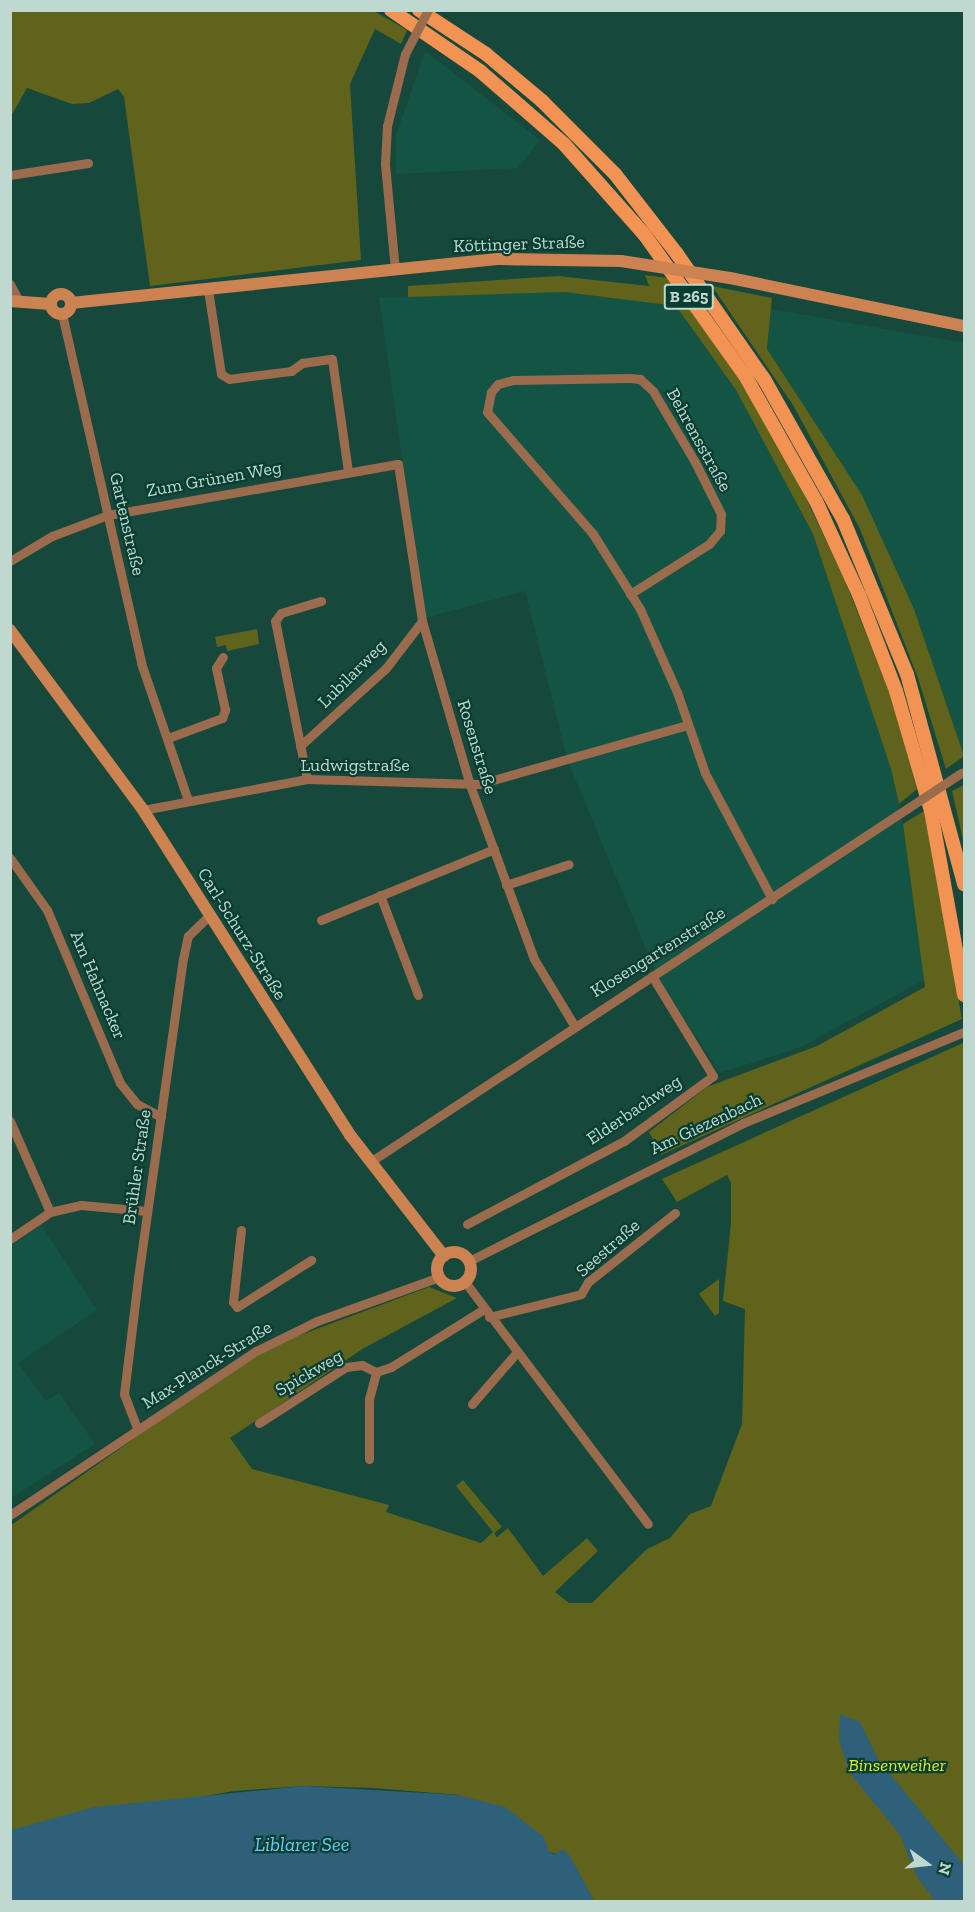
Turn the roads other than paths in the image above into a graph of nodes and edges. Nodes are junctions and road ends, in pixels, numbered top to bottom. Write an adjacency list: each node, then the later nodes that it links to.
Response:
1 (391, 10): 40 (main road, B 265)
2 (419, 10): 34 (main road, B 265)
3 (428, 10): 6 (street, bridge)
4 (88, 163): 5 (street)
5 (10, 175)
6 (395, 270): 8 (street, Köttinger Straße); 13 (street, Köttinger Straße, bridge)
7 (10, 284): 9 (street)
8 (208, 290): 10 (street, Köttinger Straße); 15 (street)
9 (15, 301): 11 (street)
10 (71, 303): 11 (street); 12 (street)
11 (50, 304): 12 (street)
12 (62, 314): 16 (street, Gartenstraße)
13 (964, 326)
14 (398, 464): 15 (street, Zum Grünen Weg); 20 (street, Rosenstraße)
15 (348, 471): 16 (street, Zum Grünen Weg)
16 (108, 515): 17 (street, Zum Grünen Weg); 24 (street, Gartenstraße)
17 (10, 561)
18 (630, 594): 18 (street, Behrensstraße); 23 (street, Behrensstraße)
19 (321, 601): 25 (street)
20 (422, 621): 25 (street, Lubilarweg); 28 (street, Rosenstraße)
21 (10, 630): 30 (street, Carl-Schurz-Straße)
22 (223, 657): 24 (street)
23 (687, 725): 28 (street, Ludwigstraße); 37 (street, Behrensstraße)
24 (168, 738): 29 (street, Gartenstraße)
25 (300, 746): 27 (street)
26 (963, 772): 37 (street, Klosengartenstraße, bridge)
27 (307, 779): 28 (street, Ludwigstraße); 29 (street, Ludwigstraße)
28 (470, 785): 31 (street, Rosenstraße)
29 (188, 800): 30 (street, Ludwigstraße)
30 (143, 810): 38 (street, Carl-Schurz-Straße)
31 (494, 849): 35 (street, Rosenstraße); 36 (street)
32 (10, 858): 47 (street, Am Hahnacker)
33 (569, 864): 35 (street)
34 (964, 884)
35 (506, 885): 45 (street, Rosenstraße)
36 (380, 895): 39 (street); 43 (street)
37 (772, 899): 42 (street, Klosengartenstraße)
38 (208, 917): 47 (street, Brühler Straße); 49 (street, Carl-Schurz-Straße)
39 (321, 920)
40 (958, 950): 41 (main road); 44 (main road, B 265)
41 (964, 968)
42 (652, 976): 45 (street, Klosengartenstraße); 53 (street, Elderbachweg)
43 (418, 995)
44 (964, 995)
45 (574, 1025): 49 (street, Klosengartenstraße)
46 (964, 1032): 58 (street, Am Giezenbach)
47 (160, 1118): 50 (street, Brühler Straße)
48 (10, 1121): 51 (street)
49 (370, 1162): 56 (street, Carl-Schurz-Straße)
50 (147, 1211): 51 (street); 66 (street, Brühler Straße)
51 (50, 1212): 55 (street)
52 (675, 1213): 61 (street, Seestraße)
53 (467, 1224)
54 (242, 1230): 57 (street)
55 (10, 1239)
56 (444, 1256): 58 (street); 59 (street)
57 (311, 1260)
58 (469, 1261): 60 (street)
59 (439, 1277): 60 (street); 66 (street, Max-Planck-Straße)
60 (465, 1282): 61 (street)
61 (487, 1313): 62 (street); 63 (street)
62 (517, 1352): 64 (street); 69 (street)
63 (376, 1372): 65 (street, Spickweg); 67 (street)
64 (472, 1404)
65 (259, 1423)
66 (137, 1428): 68 (street, Max-Planck-Straße)
67 (369, 1459)
68 (10, 1515)
69 (648, 1524)

